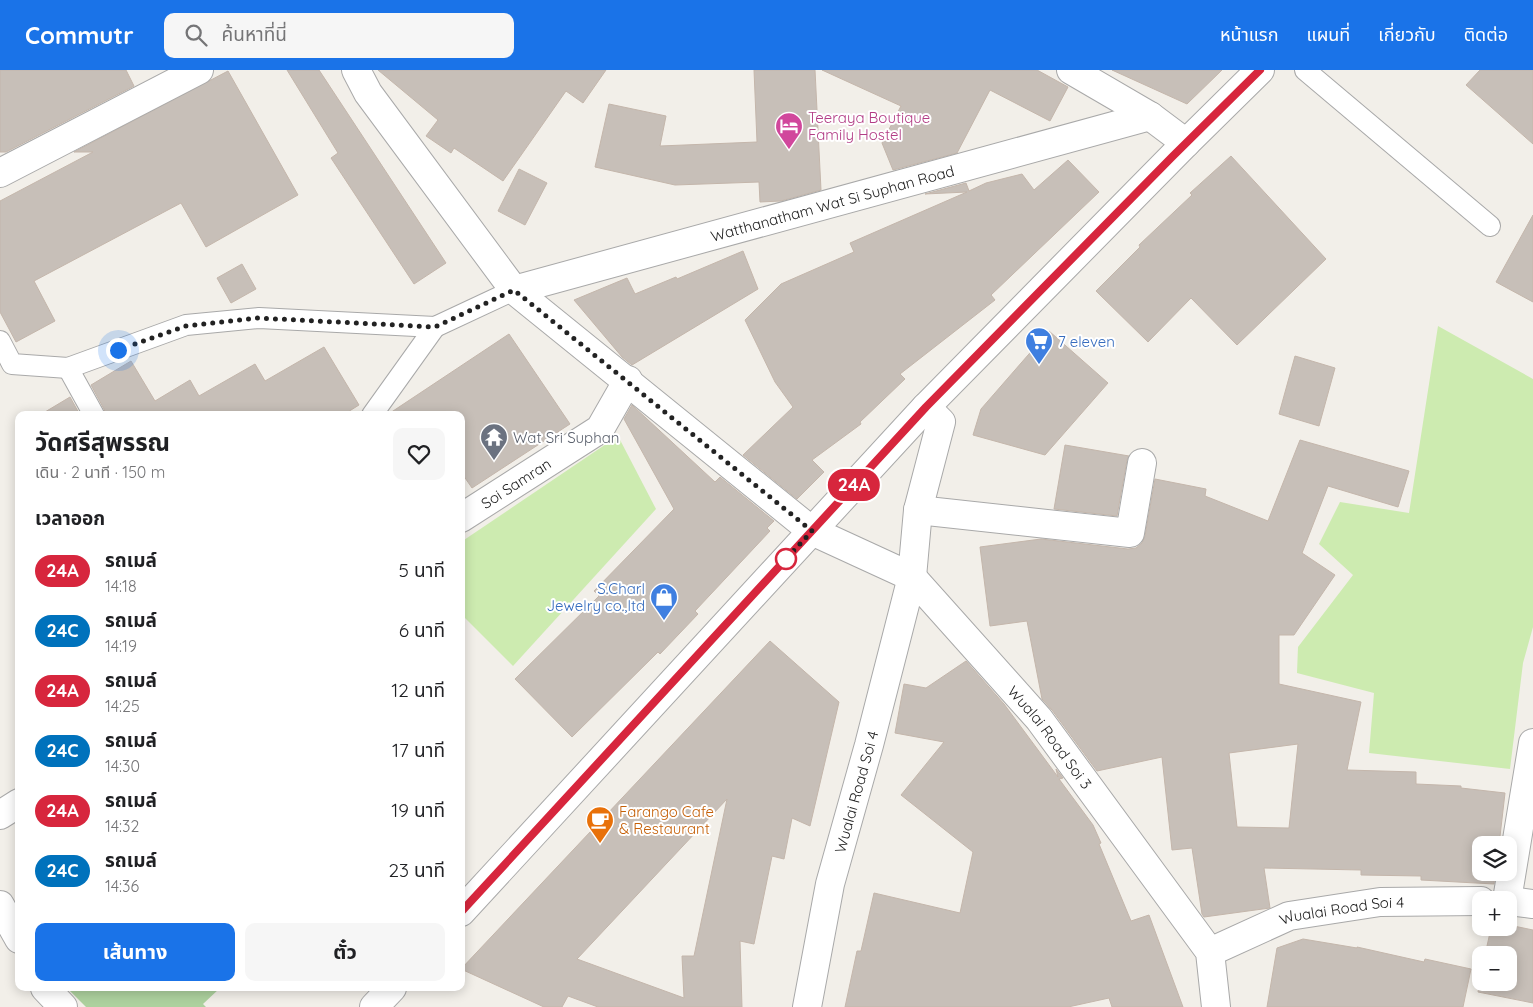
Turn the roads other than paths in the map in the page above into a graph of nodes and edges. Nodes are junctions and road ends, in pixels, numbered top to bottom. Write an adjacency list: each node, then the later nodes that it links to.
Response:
1 (199, 70): 8 (street)
2 (356, 70): 10 (street, Wualai Road Soi 3)
3 (1071, 70): 6 (street)
4 (1260, 70): 7 (street)
5 (1305, 70): 9 (lane)
6 (1150, 116): 7 (street); 10 (street, Watthanatham Wat Si Suphan Road)
7 (1186, 143): 15 (street)
8 (0, 174)
9 (1490, 226)
10 (514, 290): 11 (lane); 14 (street, Wualai Road Soi 3)
11 (435, 327): 13 (lane); 17 (lane)
12 (0, 341): 13 (lane)
13 (68, 368): 16 (lane)
14 (628, 380): 20 (street, Soi Samran); 21 (street, Wualai Road Soi 3)
15 (926, 407): 19 (street, Wualai Road Soi 4); 21 (street)
16 (92, 411)
17 (375, 411)
18 (1142, 463): 19 (street)
19 (918, 510): 22 (street, Wualai Road Soi 4)
20 (465, 515)
21 (812, 531): 22 (street, Wualai Road Soi 3); 31 (street)
22 (912, 577): 33 (street, Wualai Road Soi 3); 38 (street, Wualai Road Soi 4)
23 (1533, 743): 26 (street)
24 (15, 806): 25 (street)
25 (0, 815)
26 (1510, 891)
27 (1472, 901): 33 (street, Wualai Road Soi 4)
28 (1517, 902): 29 (street)
29 (1533, 904)
30 (0, 905): 32 (street)
31 (465, 908)
32 (15, 932)
33 (1210, 952): 39 (street, Wualai Road Soi 3)
34 (48, 991): 36 (street)
35 (389, 991): 37 (street)
36 (63, 1007)
37 (374, 1007)
38 (808, 1007)
39 (1216, 1007)

